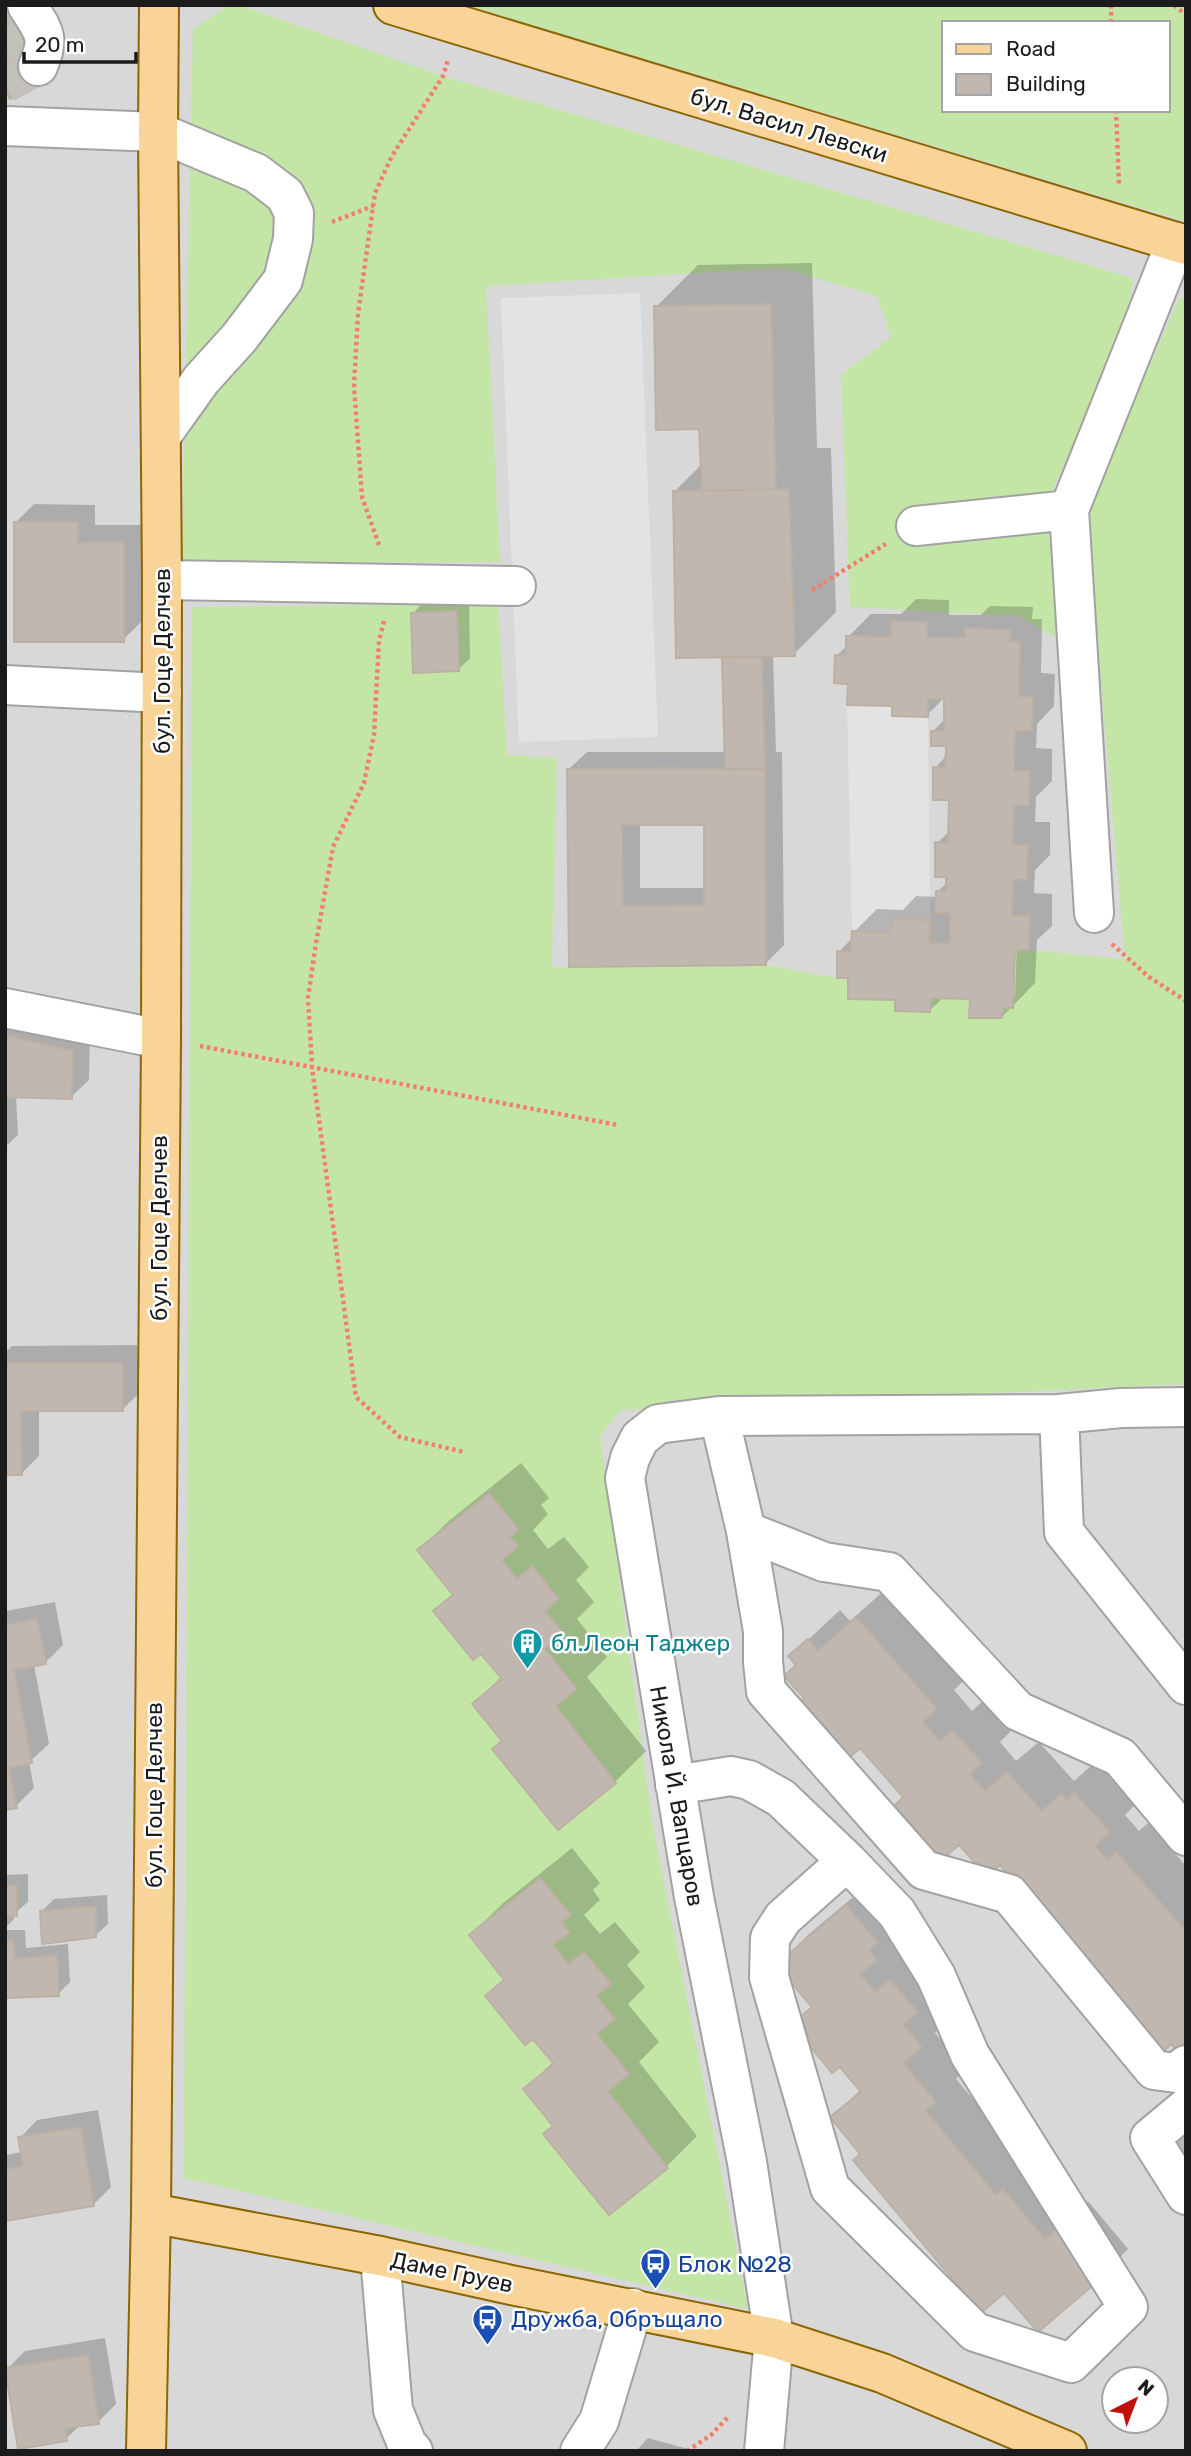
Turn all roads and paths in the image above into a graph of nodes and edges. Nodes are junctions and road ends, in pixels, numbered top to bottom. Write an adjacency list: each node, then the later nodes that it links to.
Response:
1 (159, 5): 8 (main road, бул. Гоце Делчев)
2 (393, 5): 9 (main road, бул. Васил Левски)
3 (1174, 5): 4 (path)
4 (1186, 15)
5 (443, 76): 15 (path)
6 (1116, 112): 9 (path)
7 (5, 126): 8 (street)
8 (158, 132): 11 (main road, бул. Гоце Делчев); 11 (street)
9 (1122, 225): 10 (main road, бул. Васил Левски)
10 (1181, 243): 12 (street)
11 (161, 436): 14 (main road, бул. Гоце Делчев)
12 (1069, 510): 13 (street); 20 (street)
13 (916, 526): 17 (path)
14 (162, 580): 15 (street); 19 (main road, бул. Гоце Делчев)
15 (393, 584): 16 (street); 24 (path)
16 (516, 586)
17 (811, 590)
18 (5, 685): 19 (street)
19 (162, 693): 23 (main road, бул. Гоце Делчев)
20 (1094, 913): 21 (path)
21 (1186, 1001)
22 (5, 1008): 23 (street)
23 (161, 1039): 24 (path); 38 (main road, бул. Гоце Делчев)
24 (312, 1067): 25 (path); 29 (path)
25 (618, 1125)
26 (1186, 1407): 27 (street, Никола Й. Вапцаров)
27 (1059, 1414): 28 (street, Никола Й. Вапцаров); 31 (street)
28 (719, 1416): 30 (street); 32 (street, Никола Й. Вапцаров)
29 (464, 1452)
30 (746, 1531): 33 (street); 35 (street)
31 (1186, 1685)
32 (675, 1785): 34 (street); 41 (street, Никола Й. Вапцаров)
33 (1186, 1836)
34 (847, 1861): 34 (street)
35 (1186, 2065)
36 (1186, 2108): 37 (street)
37 (1186, 2195)
38 (151, 2213): 39 (main road, Даме Груев); 42 (main road, бул. Гоце Делчев)
39 (380, 2256): 40 (main road, Даме Груев); 43 (street)
40 (633, 2308): 41 (main road, Даме Груев); 44 (street)
41 (774, 2338): 45 (street, Никола Й. Вапцаров); 46 (main road, Даме Груев)
42 (146, 2451)
43 (413, 2451)
44 (580, 2451)
45 (764, 2451)
46 (1067, 2451)

